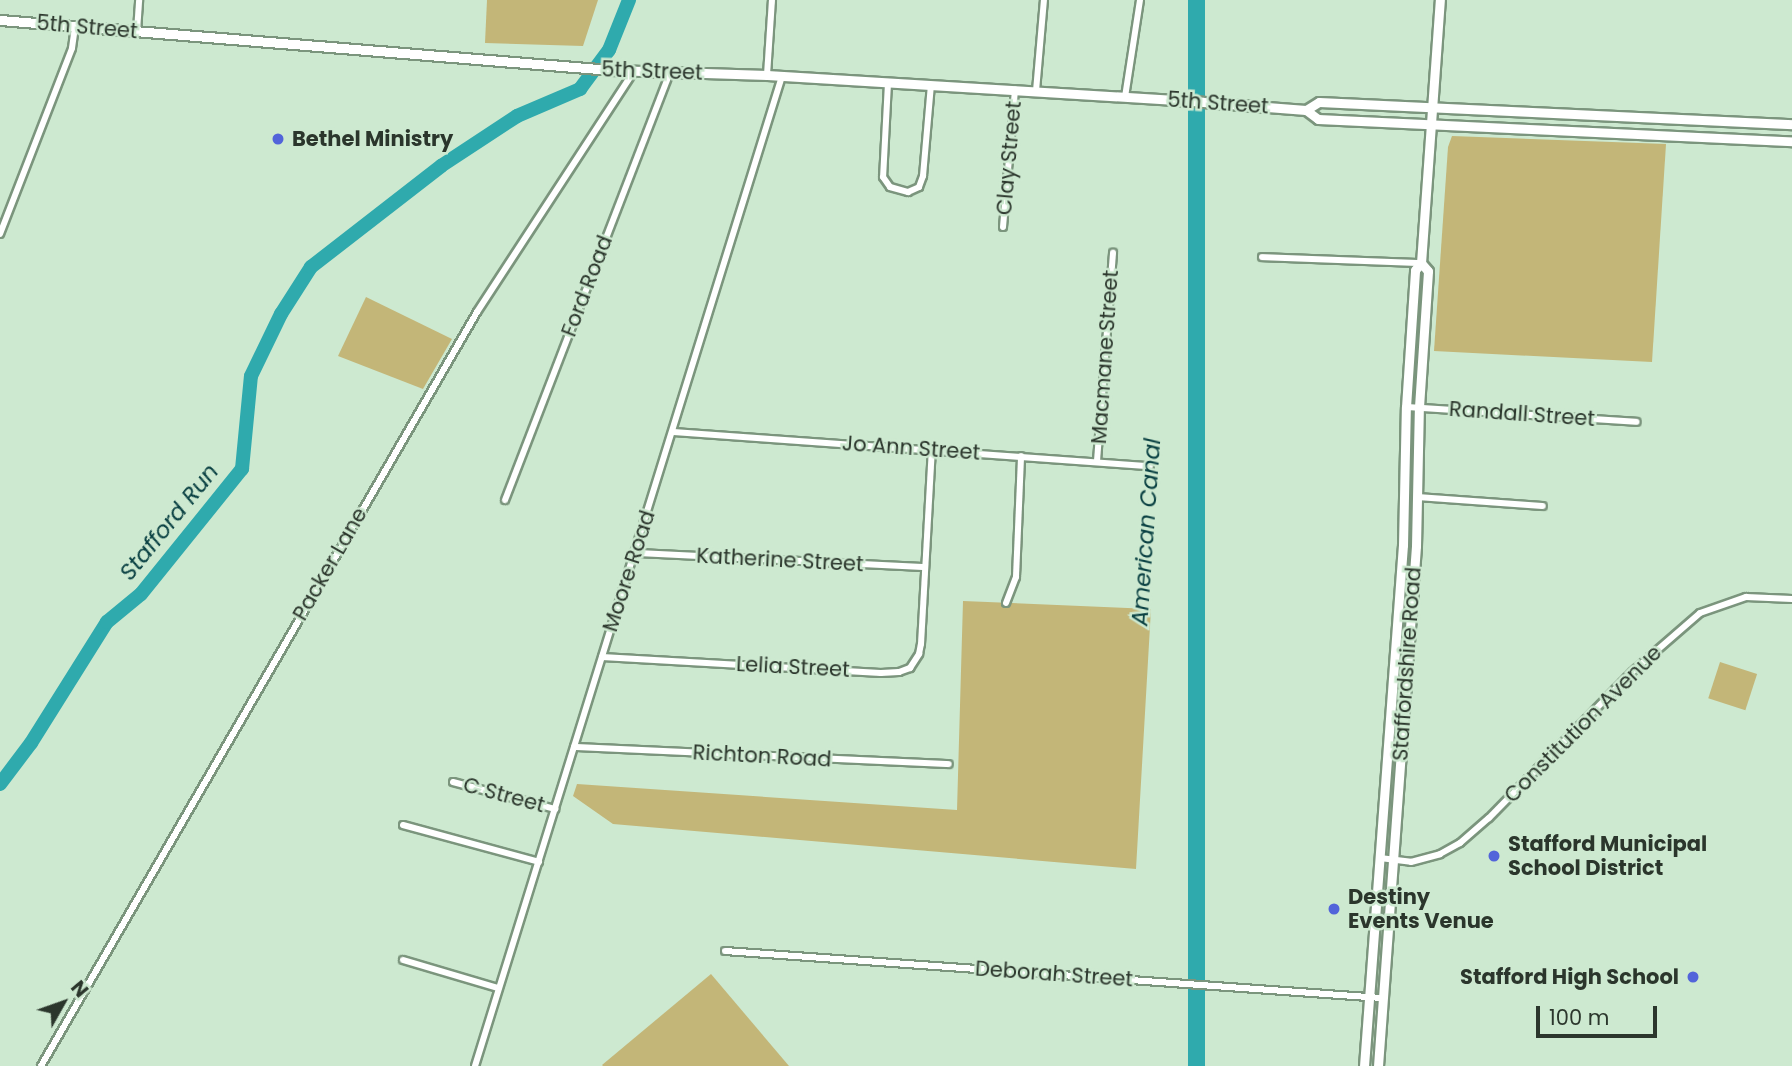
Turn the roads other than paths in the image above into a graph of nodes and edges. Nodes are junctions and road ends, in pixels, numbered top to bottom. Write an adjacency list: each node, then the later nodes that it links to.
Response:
1 (139, 0): 8 (street)
2 (772, 0): 11 (street)
3 (1044, 0): 16 (street)
4 (1140, 0): 17 (street)
5 (1440, 0): 19 (main road, Staffordshire Road)
6 (0, 20): 7 (main road, 5th Street)
7 (75, 26): 8 (main road, 5th Street); 34 (street)
8 (137, 31): 9 (main road, 5th Street)
9 (634, 71): 10 (main road, 5th Street); 67 (street, Packer Lane)
10 (670, 72): 11 (main road, 5th Street); 47 (street, Ford Road)
11 (767, 75): 12 (main road, 5th Street)
12 (782, 76): 13 (main road, 5th Street); 41 (street, Moore Road)
13 (888, 83): 14 (main road, 5th Street); 14 (street)
14 (931, 85): 15 (main road, 5th Street)
15 (1015, 90): 16 (main road, 5th Street); 33 (street, Clay Street)
16 (1036, 91): 17 (main road, 5th Street)
17 (1125, 97): 20 (main road, 5th Street)
18 (1361, 105): 19 (main road, 5th Street); 20 (main road, 5th Street); 24 (main road)
19 (1432, 109): 21 (main road, 5th Street); 27 (main road, Staffordshire Road)
20 (1306, 110): 24 (main road, 5th Street)
21 (1521, 113): 22 (main road, 5th Street); 28 (main road)
22 (1579, 115): 23 (main road, 5th Street); 29 (main road)
23 (1667, 119): 25 (main road, 5th Street); 30 (main road)
24 (1365, 121): 27 (main road, 5th Street)
25 (1760, 123): 26 (main road, 5th Street); 31 (main road)
26 (1792, 124)
27 (1431, 125): 28 (main road, 5th Street); 37 (main road, Staffordshire Road)
28 (1521, 129): 29 (main road, 5th Street)
29 (1579, 132): 30 (main road, 5th Street)
30 (1667, 135): 31 (main road, 5th Street)
31 (1766, 140): 32 (main road, 5th Street)
32 (1792, 141)
33 (1003, 227)
34 (0, 234)
35 (1113, 253): 44 (street, Macmane Street)
36 (1262, 257): 37 (street)
37 (1421, 263): 38 (main road, Staffordshire Road); 39 (main road, Staffordshire Road)
38 (1406, 407): 39 (street, Randall Street); 59 (main road, Staffordshire Road)
39 (1419, 407): 40 (street, Randall Street); 46 (main road, Staffordshire Road)
40 (1637, 422)
41 (673, 432): 42 (street, Jo Ann Street); 49 (street, Moore Road)
42 (932, 449): 43 (street, Jo Ann Street); 50 (street, Lelia Street)
43 (1021, 456): 44 (street, Jo Ann Street); 52 (street)
44 (1097, 461): 45 (street, Jo Ann Street)
45 (1150, 466)
46 (1417, 497): 48 (street); 60 (main road, Staffordshire Road)
47 (505, 500)
48 (1543, 506)
49 (636, 553): 50 (street, Katherine Street); 53 (street, Moore Road)
50 (925, 567): 53 (street, Lelia Street)
51 (1792, 599): 60 (street, Constitution Avenue)
52 (1006, 603)
53 (602, 657): 54 (street, Moore Road)
54 (575, 747): 55 (street, Richton Road); 57 (street, Moore Road)
55 (949, 764)
56 (453, 782): 57 (street, C Street)
57 (555, 809): 61 (street, Moore Road)
58 (403, 825): 61 (street)
59 (1380, 858): 60 (street, Constitution Avenue); 65 (main road, Staffordshire Road)
60 (1393, 859): 66 (main road, Staffordshire Road)
61 (540, 862): 64 (street, Moore Road)
62 (725, 951): 65 (street, Deborah Street)
63 (403, 960): 64 (street)
64 (498, 988): 68 (street, Moore Road)
65 (1369, 997): 66 (street, Deborah Street); 69 (main road, Staffordshire Road)
66 (1382, 998): 70 (main road, Staffordshire Road)
67 (41, 1066)
68 (475, 1066)
69 (1364, 1066)
70 (1377, 1066)

